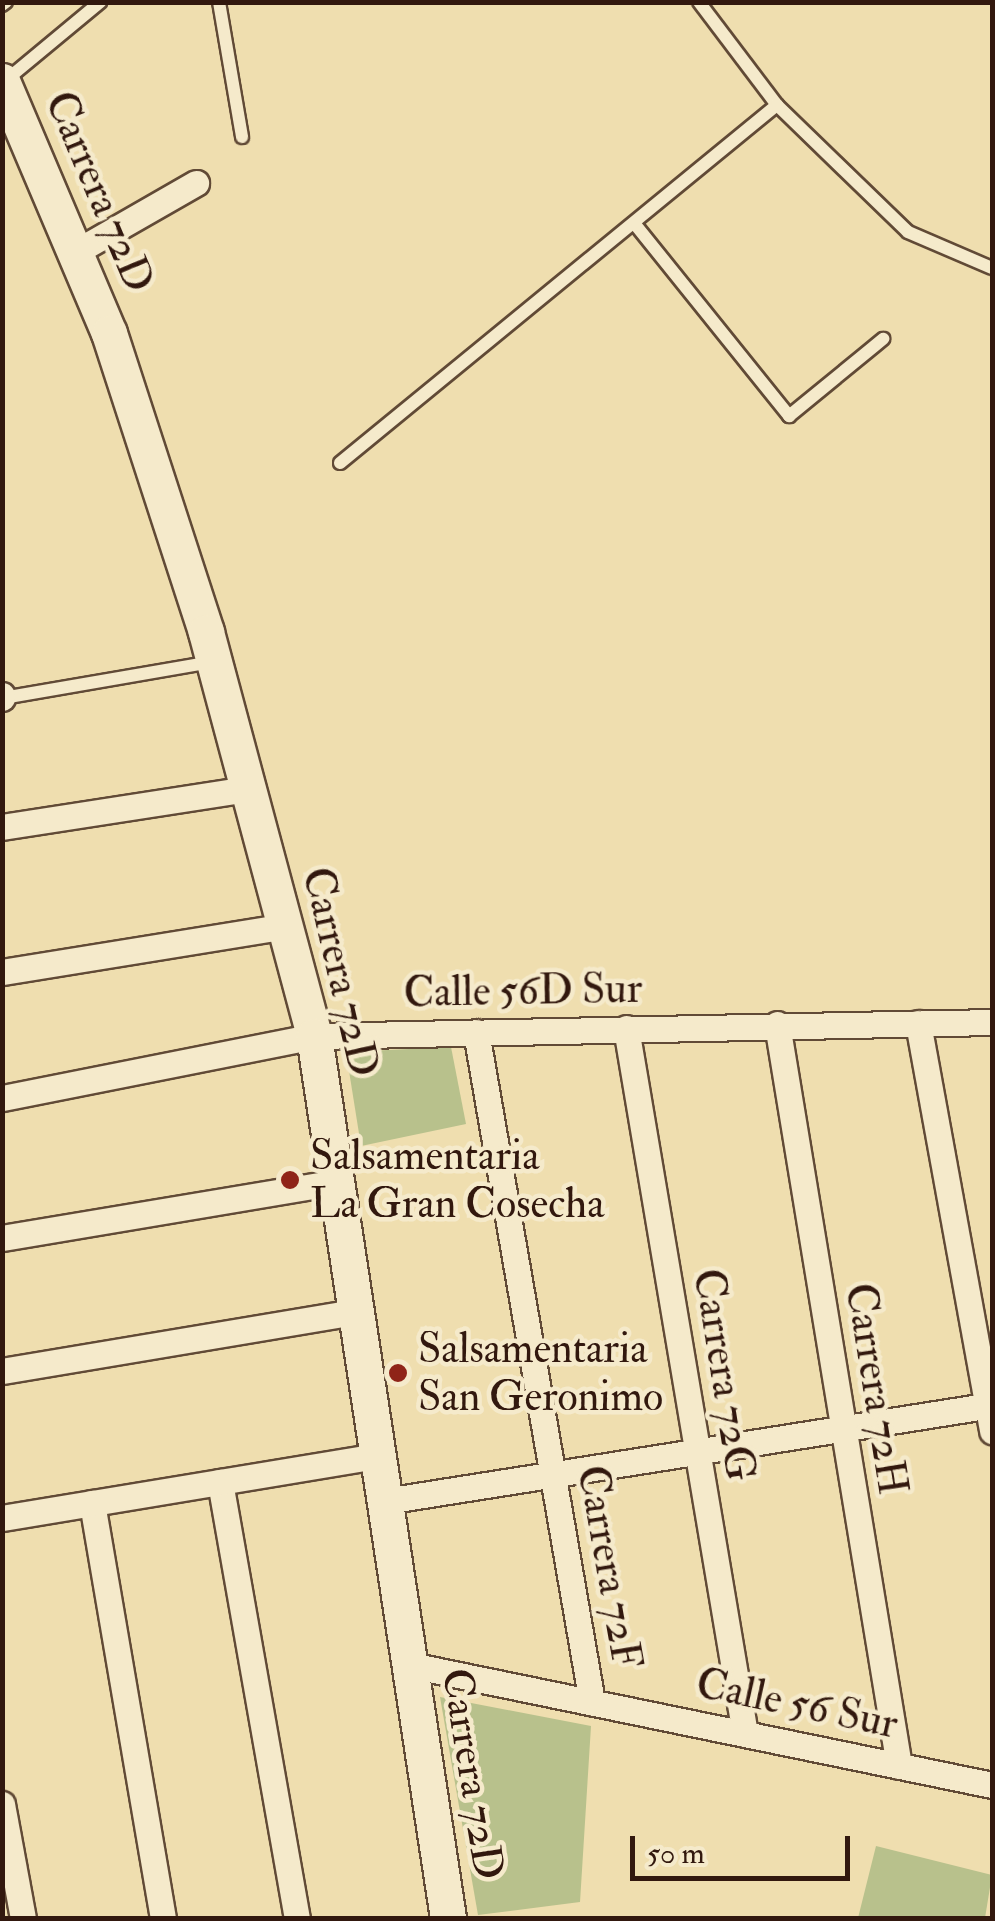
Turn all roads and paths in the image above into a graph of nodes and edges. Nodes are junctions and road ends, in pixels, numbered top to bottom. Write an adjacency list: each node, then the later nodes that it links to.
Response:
1 (100, 2): 4 (lane)
2 (699, 2): 5 (lane)
3 (219, 3): 6 (lane)
4 (3, 82): 9 (street, Carrera 72D)
5 (778, 105): 8 (lane); 10 (lane)
6 (242, 137)
7 (196, 183): 9 (street)
8 (634, 222): 11 (lane); 12 (lane)
9 (79, 250): 13 (street, Carrera 72D)
10 (992, 268)
11 (883, 339)
12 (340, 463)
13 (214, 661): 14 (lane); 15 (street, Carrera 72D)
14 (3, 697)
15 (247, 789): 16 (street); 17 (street, Carrera 72D)
16 (2, 827)
17 (286, 926): 18 (street); 24 (street, Carrera 72D)
18 (2, 972)
19 (918, 1022): 20 (street, Calle 56D Sur); 21 (street, Calle 56D Sur); 30 (street)
20 (992, 1022)
21 (777, 1024): 22 (street, Calle 56D Sur); 31 (street, Carrera 72H)
22 (626, 1028): 23 (street, Calle 56D Sur); 32 (street, Carrera 72G)
23 (476, 1032): 24 (street, Calle 56D Sur); 34 (street, Carrera 72F)
24 (314, 1036): 25 (street, Calle 56D Sur); 26 (street, Carrera 72D)
25 (2, 1098)
26 (336, 1182): 27 (street); 28 (street, Carrera 72D)
27 (2, 1238)
28 (356, 1312): 29 (street); 33 (street, Carrera 72D)
29 (2, 1371)
30 (991, 1414): 31 (street)
31 (842, 1430): 32 (street); 42 (street, Carrera 72H)
32 (697, 1453): 34 (street); 41 (street, Carrera 72G)
33 (378, 1456): 35 (street); 36 (street, Carrera 72D)
34 (552, 1476): 36 (street); 40 (street, Carrera 72F)
35 (220, 1482): 37 (street); 47 (street)
36 (385, 1501): 39 (street, Carrera 72D)
37 (92, 1503): 38 (street); 46 (street)
38 (2, 1518)
39 (410, 1665): 40 (street, Calle 56 Sur); 48 (street, Carrera 72D)
40 (592, 1702): 41 (street, Calle 56 Sur)
41 (744, 1734): 42 (street, Calle 56 Sur)
42 (900, 1766): 43 (street, Calle 56 Sur)
43 (992, 1786)
44 (2, 1804): 45 (street)
45 (15, 1911)
46 (164, 1918)
47 (297, 1918)
48 (448, 1918)

